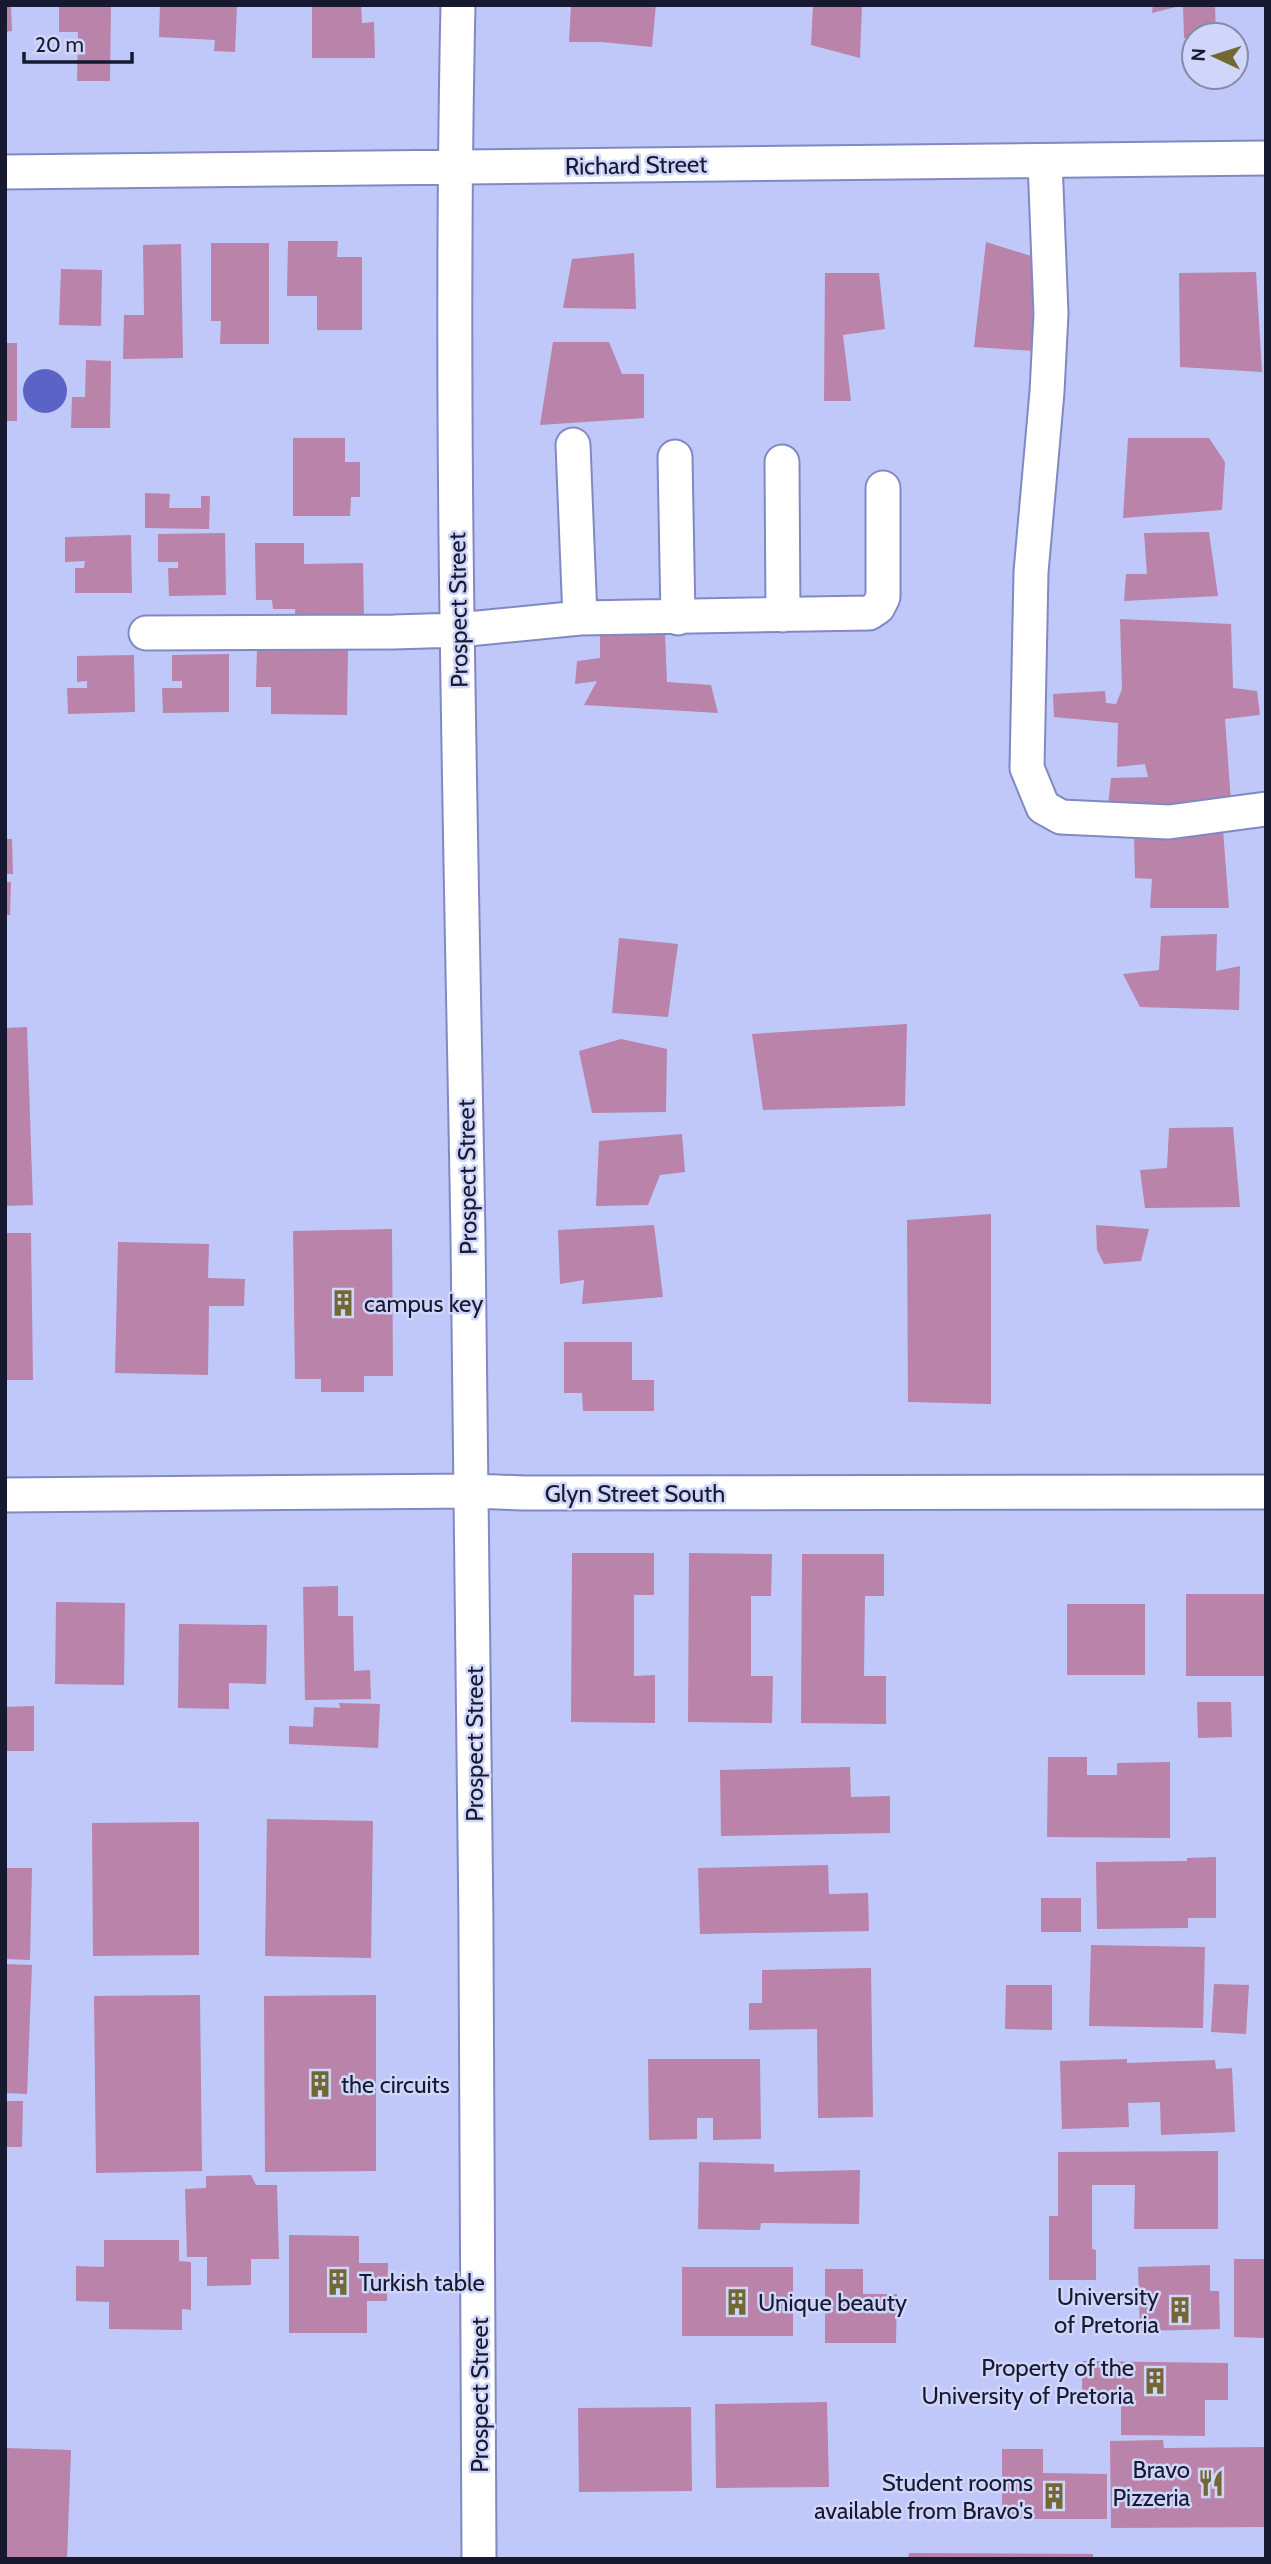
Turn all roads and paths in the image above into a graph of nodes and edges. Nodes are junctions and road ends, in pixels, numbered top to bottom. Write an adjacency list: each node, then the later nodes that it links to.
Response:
1 (458, 5): 4 (street, Prospect Street)
2 (1266, 159): 3 (street, Richard Street)
3 (1045, 161): 4 (street, Richard Street); 15 (street)
4 (454, 167): 5 (street, Richard Street); 13 (street, Prospect Street)
5 (5, 172)
6 (573, 444): 11 (street)
7 (675, 457): 12 (street)
8 (782, 463): 10 (street)
9 (883, 488): 10 (street)
10 (783, 615): 12 (street)
11 (580, 618): 12 (street); 13 (street)
12 (678, 618)
13 (458, 630): 14 (street); 16 (street, Prospect Street)
14 (146, 633)
15 (1266, 809)
16 (472, 1491): 17 (street, Glyn Street South); 18 (street, Glyn Street South); 19 (street, Prospect Street)
17 (1266, 1492)
18 (5, 1495)
19 (479, 2559)

